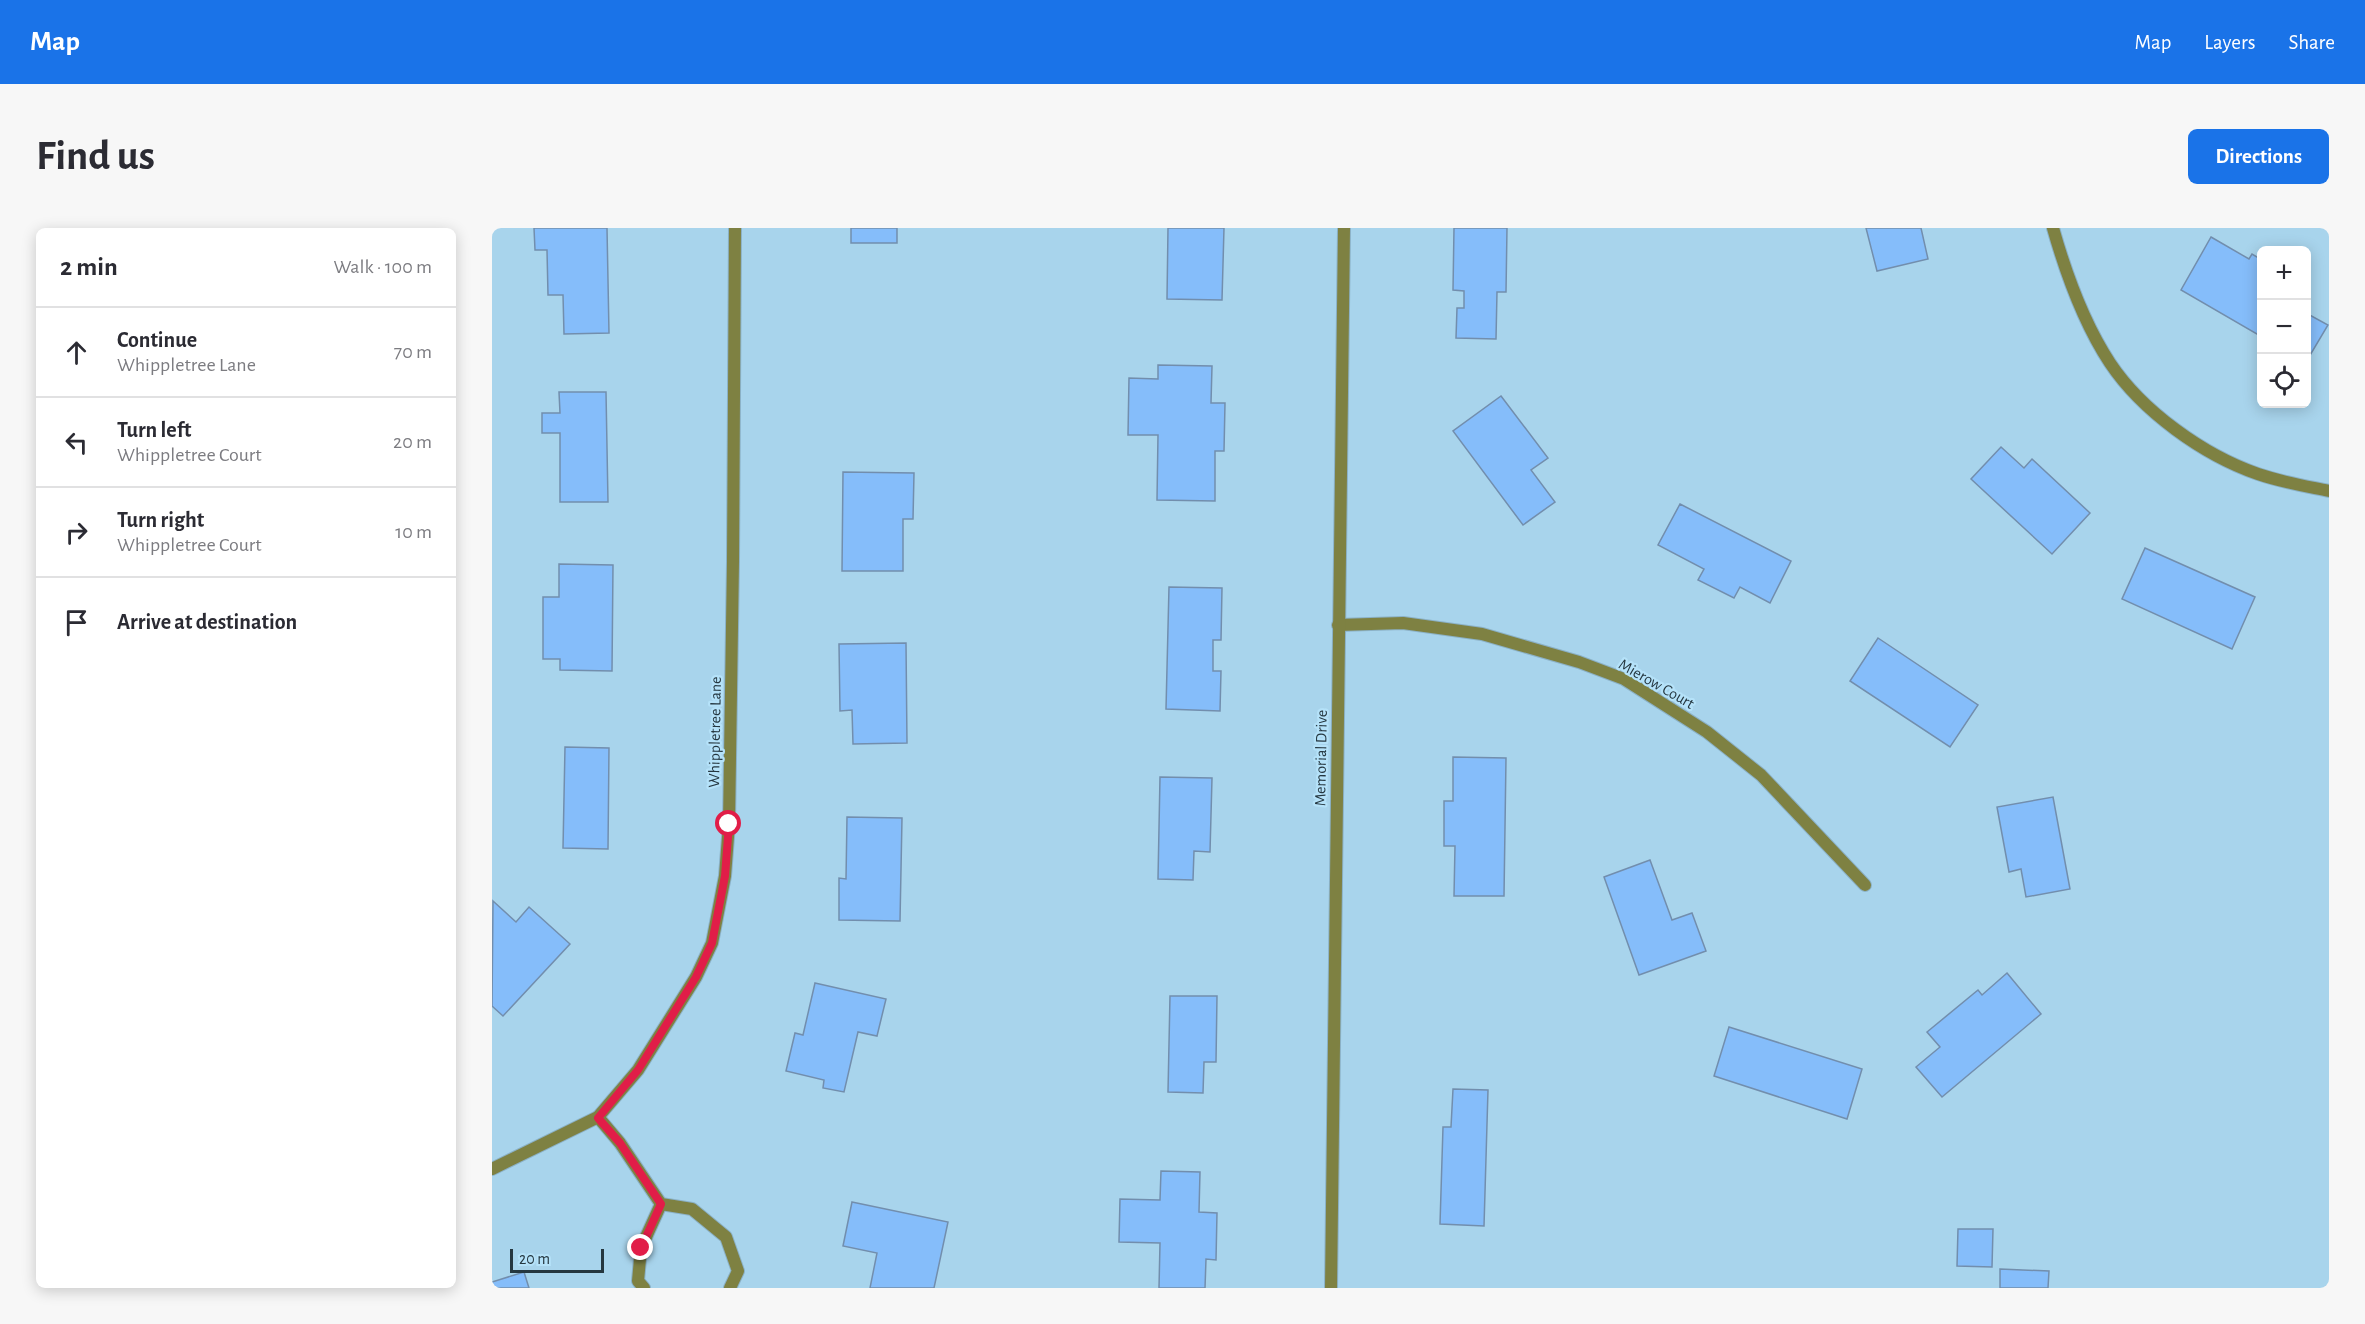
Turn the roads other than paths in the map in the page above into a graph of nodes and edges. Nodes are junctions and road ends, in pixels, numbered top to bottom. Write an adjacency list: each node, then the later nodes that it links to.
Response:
1 (735, 228): 7 (street, Whippletree Lane)
2 (1344, 228): 5 (street, Memorial Drive)
3 (2053, 228): 4 (street)
4 (2329, 491)
5 (1338, 625): 6 (street, Mierow Court); 12 (street, Memorial Drive)
6 (1865, 885)
7 (598, 1118): 8 (street, Whippletree Lane); 9 (street)
8 (492, 1169)
9 (661, 1204): 10 (street); 11 (street)
10 (644, 1288)
11 (730, 1288)
12 (1331, 1288)

